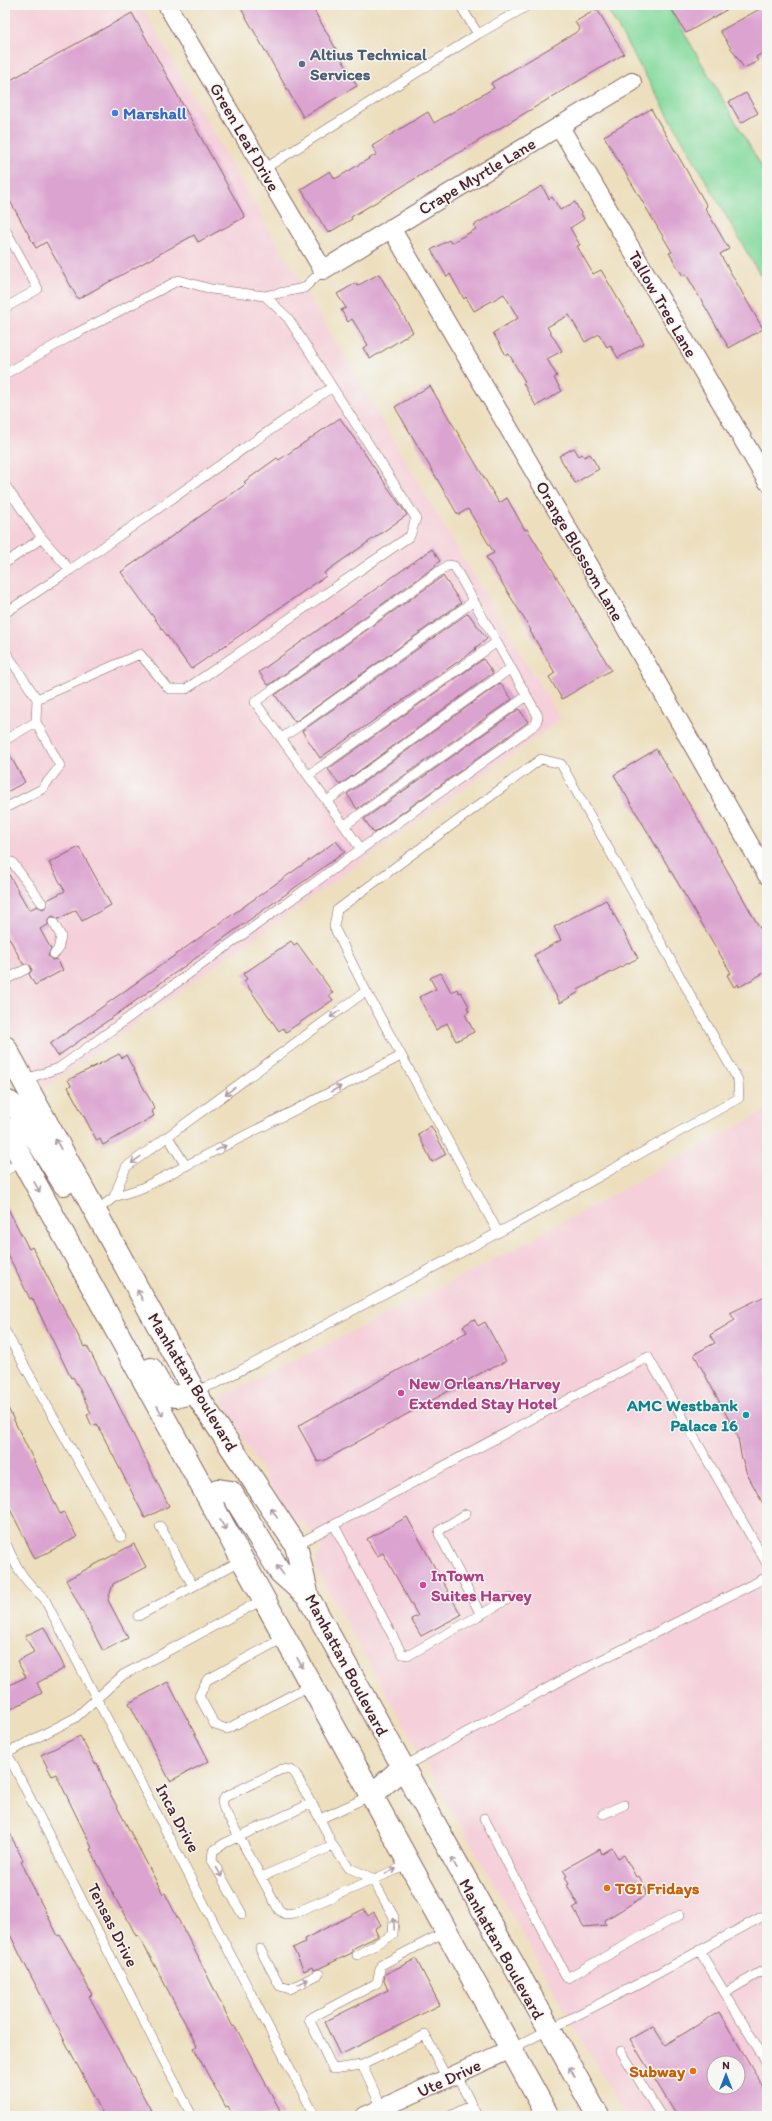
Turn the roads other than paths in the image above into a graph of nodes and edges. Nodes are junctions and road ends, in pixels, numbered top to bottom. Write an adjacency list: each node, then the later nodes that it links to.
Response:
1 (167, 5): 7 (street, Green Leaf Drive)
2 (460, 5): 4 (lane)
3 (529, 5): 4 (lane)
4 (478, 34): 7 (lane)
5 (632, 82): 6 (street, Crape Myrtle Lane)
6 (560, 127): 8 (street, Crape Myrtle Lane); 15 (street, Tallow Tree Lane)
7 (264, 169): 10 (street, Green Leaf Drive)
8 (391, 228): 10 (street, Crape Myrtle Lane); 36 (street, Orange Blossom Lane)
9 (5, 229): 12 (lane)
10 (323, 270): 11 (lane)
11 (265, 296): 13 (lane); 14 (lane)
12 (5, 308)
13 (5, 374)
14 (332, 387): 19 (lane); 26 (lane)
15 (767, 481)
16 (5, 485): 17 (lane)
17 (42, 538): 18 (lane); 19 (lane)
18 (5, 563)
19 (70, 570): 21 (lane)
20 (474, 602): 22 (lane); 28 (lane); 28 (lane)
21 (5, 613)
22 (497, 642): 24 (lane); 30 (lane)
23 (5, 651): 26 (lane)
24 (511, 668): 25 (lane); 31 (lane)
25 (527, 696): 33 (lane); 34 (lane)
26 (37, 699): 27 (lane)
27 (36, 722): 29 (lane); 32 (lane)
28 (282, 738): 30 (lane)
29 (5, 740)
30 (309, 775): 31 (lane)
31 (327, 801): 33 (lane)
32 (5, 808)
33 (345, 825): 34 (lane)
34 (361, 849): 45 (lane)
35 (5, 865): 37 (lane)
36 (767, 876)
37 (42, 903)
38 (53, 922): 39 (lane)
39 (54, 954)
40 (26, 969): 41 (lane)
41 (5, 980)
42 (366, 991): 44 (lane); 48 (lane, one-way to 48); 53 (lane)
43 (5, 1047): 45 (street, Manhattan Boulevard)
44 (401, 1056): 50 (lane, one-way to 44); 53 (lane)
45 (23, 1080): 52 (street, Manhattan Boulevard, one-way to 45)
46 (5, 1101): 52 (street)
47 (5, 1128): 49 (street)
48 (168, 1137): 50 (lane); 51 (lane, one-way to 51)
49 (14, 1166): 54 (street, one-way to 54)
50 (186, 1166): 51 (lane)
51 (114, 1196): 52 (lane)
52 (93, 1208): 56 (street, Manhattan Boulevard, one-way to 52)
53 (498, 1232): 56 (lane)
54 (97, 1296): 56 (street); 57 (street, one-way to 57)
55 (5, 1330): 61 (lane)
56 (194, 1391): 63 (street, Manhattan Boulevard, one-way to 56)
57 (211, 1503): 64 (street, one-way to 64); 68 (street, one-way to 57)
58 (466, 1514): 71 (lane)
59 (334, 1525): 63 (lane); 65 (lane); 71 (lane)
60 (160, 1526): 67 (lane)
61 (121, 1538)
62 (5, 1541): 75 (lane, Inca Drive)
63 (296, 1545): 68 (street, Manhattan Boulevard)
64 (242, 1560): 67 (lane); 70 (street)
65 (767, 1564)
66 (767, 1577): 77 (lane)
67 (193, 1586): 72 (lane)
68 (308, 1597): 77 (street, Manhattan Boulevard)
69 (510, 1598): 71 (lane)
70 (264, 1599): 73 (street); 75 (lane)
71 (481, 1614)
72 (138, 1616)
73 (285, 1637): 74 (street, one-way to 74); 74 (lane)
74 (311, 1685): 78 (street)
75 (97, 1699): 76 (lane); 108 (lane, Inca Drive)
76 (6, 1751): 107 (lane, Tensas Drive)
77 (402, 1768): 78 (street); 99 (street, Manhattan Boulevard, one-way to 77)
78 (372, 1795): 83 (lane); 86 (street)
79 (312, 1803): 83 (lane); 84 (lane); 84 (lane)
80 (624, 1805): 81 (lane)
81 (603, 1814)
82 (484, 1818): 91 (lane)
83 (320, 1819): 85 (lane)
84 (239, 1837): 87 (lane); 89 (lane, one-way to 89)
85 (333, 1846): 87 (lane); 88 (lane)
86 (410, 1864): 88 (lane, one-way to 86); 92 (street)
87 (261, 1877): 88 (lane)
88 (372, 1878): 95 (lane, one-way to 88)
89 (242, 1914)
90 (767, 1914): 94 (lane)
91 (680, 1915)
92 (447, 1932): 100 (street); 103 (lane)
93 (260, 1949): 97 (lane, one-way to 97)
94 (699, 1950): 98 (lane); 99 (lane)
95 (357, 1955)
96 (767, 1968): 98 (lane)
97 (319, 1974)
98 (725, 1992): 102 (lane)
99 (548, 2031): 100 (lane); 113 (street, Manhattan Boulevard, one-way to 99)
100 (511, 2049): 104 (street, Ute Drive); 112 (street)
101 (621, 2051): 114 (lane)
102 (767, 2063)
103 (362, 2064): 104 (lane); 106 (lane)
104 (452, 2077): 105 (lane); 106 (street, Ute Drive)
105 (472, 2105): 110 (lane); 111 (lane)
106 (382, 2108): 109 (street, Ute Drive)
107 (192, 2116)
108 (315, 2116)
109 (366, 2116)
110 (450, 2116)
111 (477, 2116)
112 (548, 2116)
113 (598, 2116)
114 (661, 2116)

